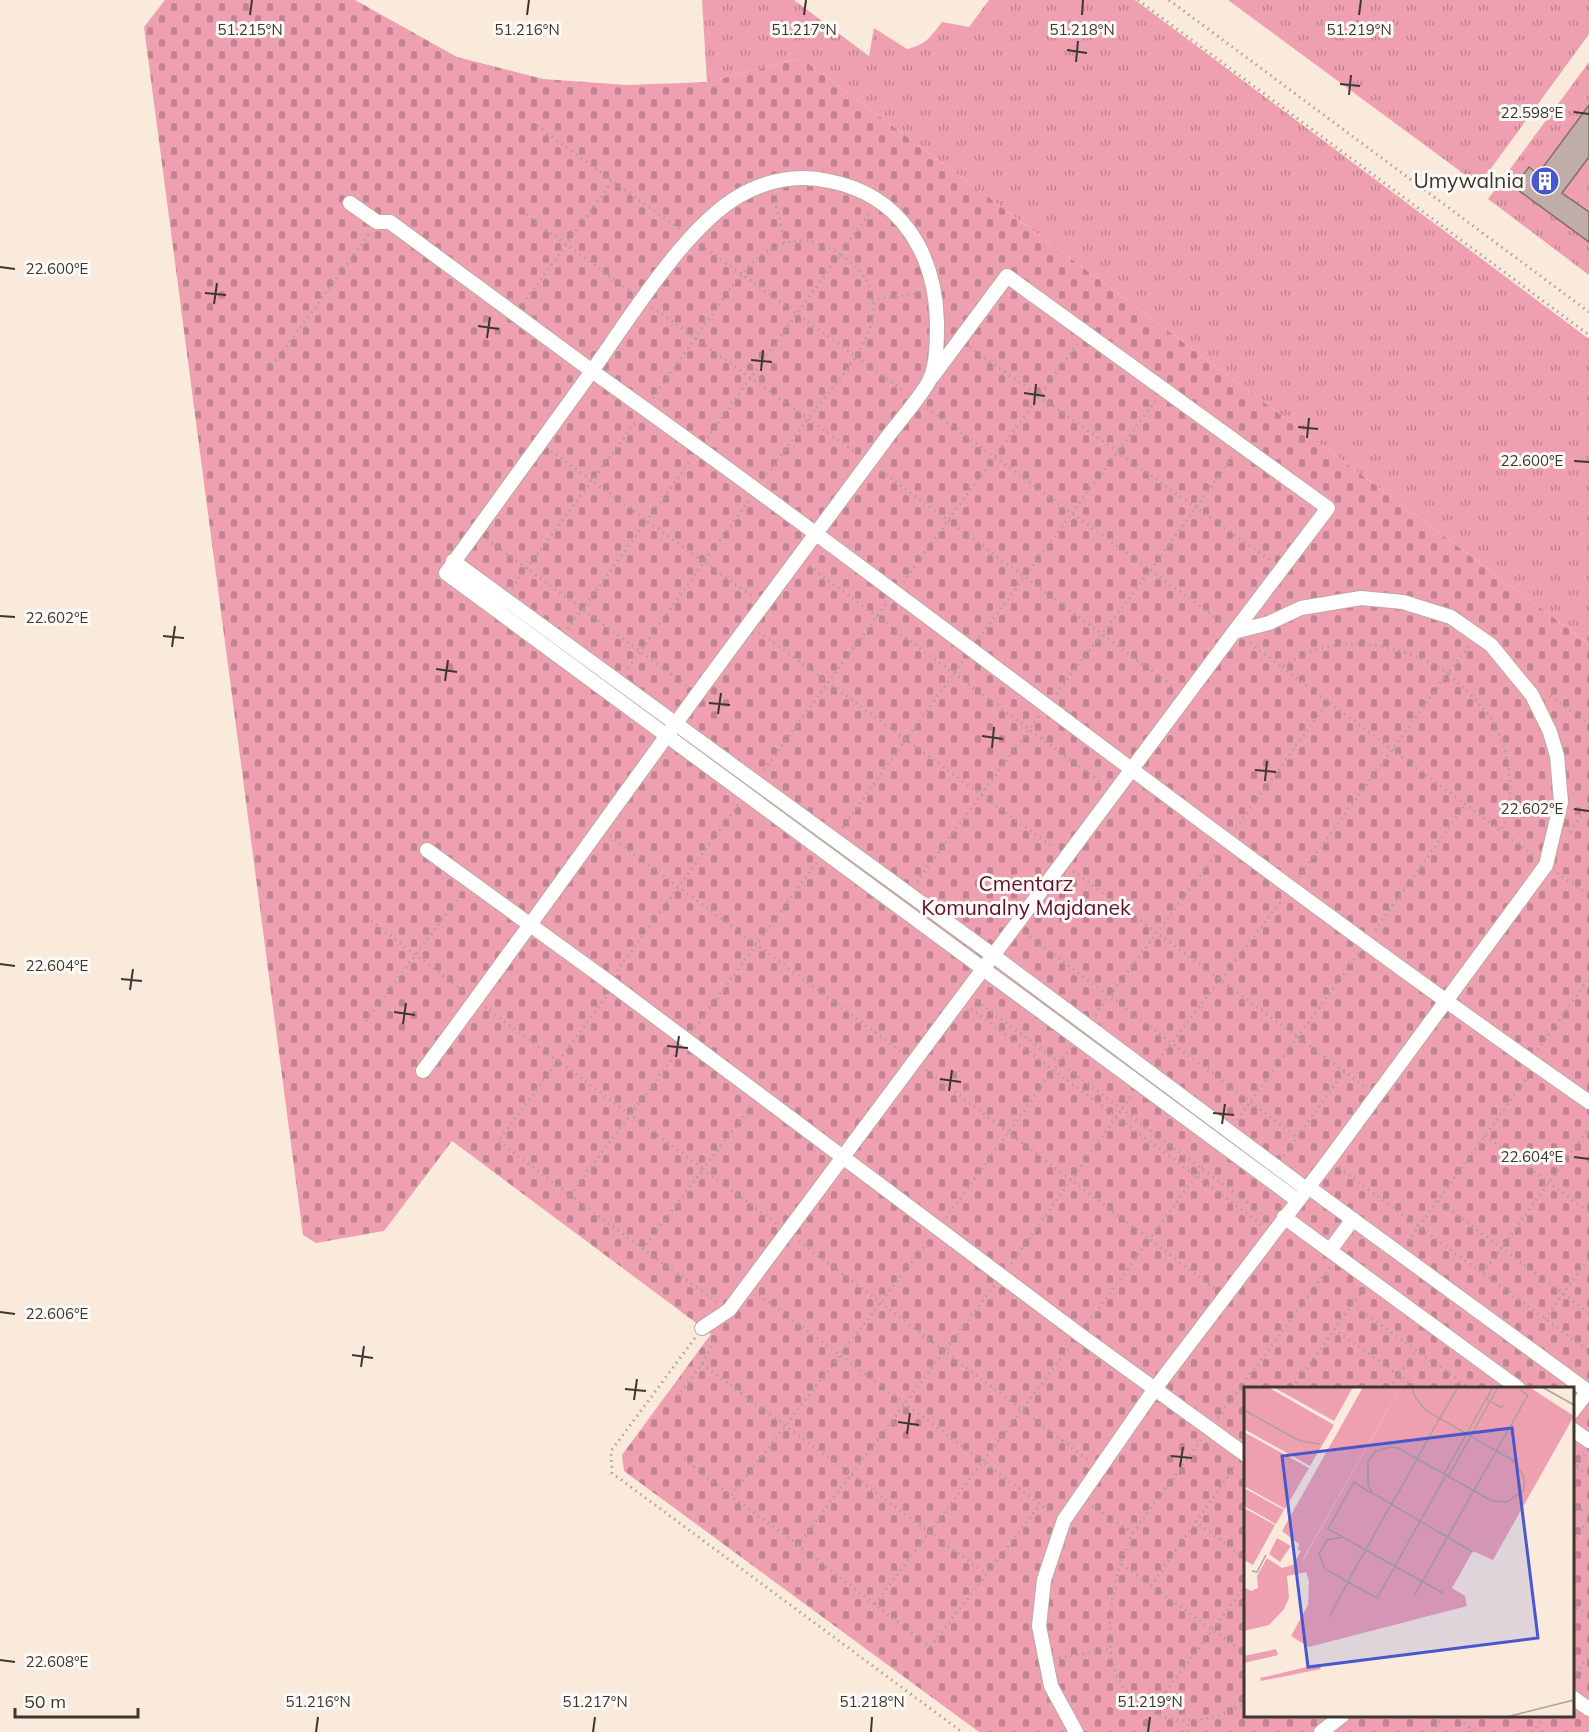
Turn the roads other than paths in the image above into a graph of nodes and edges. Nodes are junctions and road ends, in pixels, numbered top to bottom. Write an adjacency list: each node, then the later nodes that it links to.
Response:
1 (350, 203): 2 (street)
2 (592, 371): 3 (street); 4 (street); 5 (street)
3 (930, 379): 4 (street); 6 (street)
4 (816, 534): 7 (street); 8 (street)
5 (453, 561): 7 (street); 7 (street)
6 (1234, 632): 8 (street); 14 (street)
7 (672, 729): 9 (street); 11 (street)
8 (1133, 769): 12 (street); 14 (street)
9 (751, 788): 12 (street); 13 (street)
10 (427, 850): 11 (street)
11 (531, 925): 15 (street); 17 (street)
12 (994, 956): 13 (street); 18 (street)
13 (984, 969): 17 (street); 18 (street)
14 (1446, 1000): 16 (street); 18 (street)
15 (423, 1071)
16 (1589, 1102)
17 (844, 1157): 22 (street); 24 (street)
18 (1303, 1191): 19 (street); 20 (street)
19 (1353, 1219): 21 (street); 25 (street)
20 (1278, 1225): 21 (street); 24 (street)
21 (1335, 1252): 23 (street)
22 (702, 1328)
23 (1515, 1387)
24 (1154, 1390): 29 (street); 33 (street)
25 (1589, 1391): 26 (street)
26 (1574, 1410)
27 (1574, 1430): 28 (street)
28 (1589, 1441)
29 (1244, 1454)
30 (1574, 1698): 31 (street)
31 (1589, 1709)
32 (1341, 1717): 34 (street)
33 (1076, 1732)
34 (1321, 1732)

